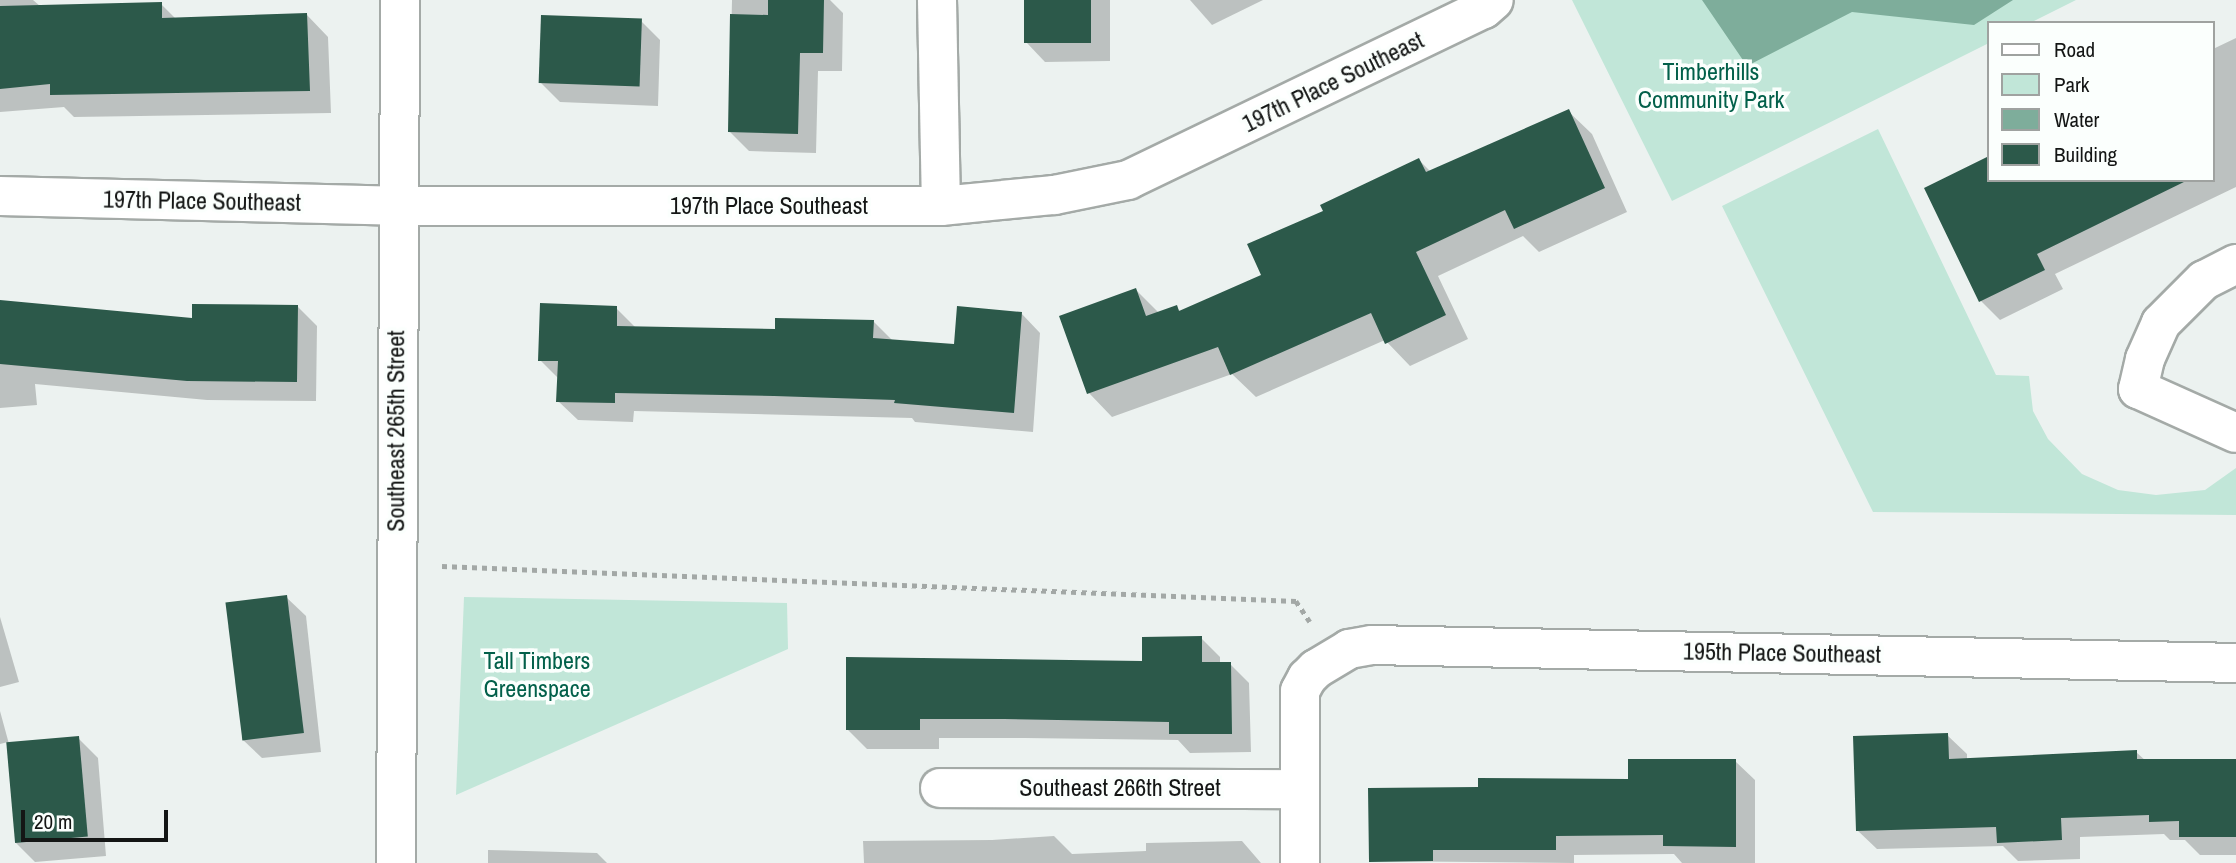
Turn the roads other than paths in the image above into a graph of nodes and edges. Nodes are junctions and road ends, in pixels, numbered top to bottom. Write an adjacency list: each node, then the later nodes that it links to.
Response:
1 (400, 0): 6 (street, Southeast 265th Street)
2 (937, 0): 5 (street)
3 (1494, 0): 5 (street, 197th Place Southeast)
4 (0, 197): 6 (street, 197th Place Southeast)
5 (941, 205): 6 (street, 197th Place Southeast)
6 (397, 206): 12 (street, Southeast 265th Street)
7 (2236, 264): 8 (street)
8 (2236, 432)
9 (2236, 663): 11 (street, 195th Place Southeast)
10 (940, 788): 11 (street, Southeast 266th Street)
11 (1300, 789): 13 (street)
12 (396, 863)
13 (1300, 863)

